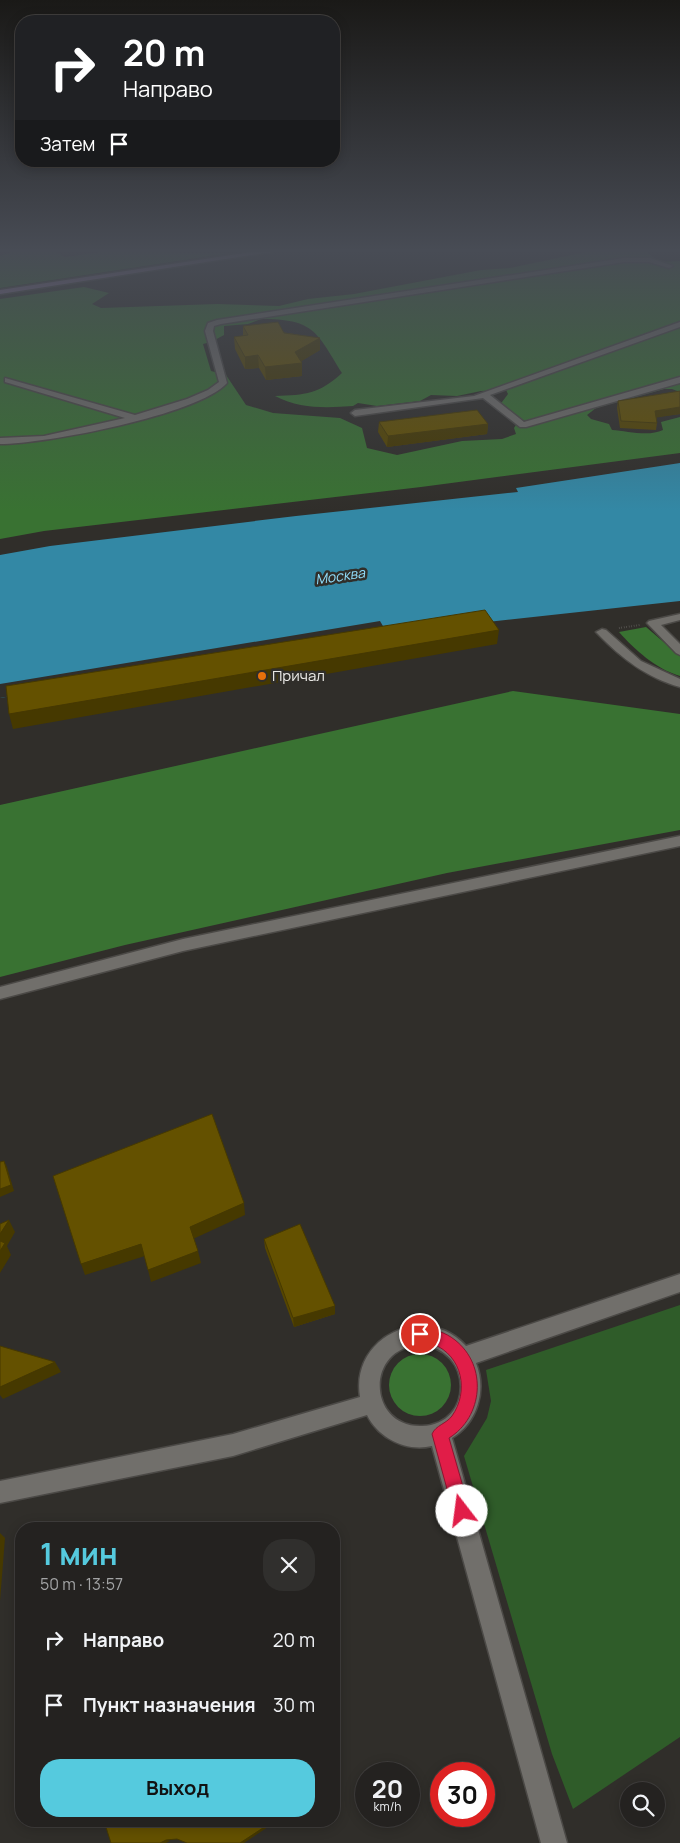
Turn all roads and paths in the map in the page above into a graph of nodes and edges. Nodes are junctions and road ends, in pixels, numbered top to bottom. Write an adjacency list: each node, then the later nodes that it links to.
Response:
1 (211, 338): 7 (street)
2 (641, 338): 5 (street)
3 (8, 380): 7 (street)
4 (680, 380): 5 (street)
5 (484, 394): 6 (street)
6 (355, 413)
7 (134, 418): 8 (street)
8 (0, 441)
9 (680, 618): 10 (street)
10 (653, 623): 11 (path); 12 (street)
11 (602, 632): 13 (street)
12 (680, 651)
13 (680, 683)
14 (680, 841): 15 (street)
15 (0, 993)
16 (680, 1283): 17 (street)
17 (462, 1358): 18 (street); 19 (street)
18 (373, 1403): 19 (street); 20 (street)
19 (440, 1434): 21 (street)
20 (0, 1492)
21 (554, 1843)

